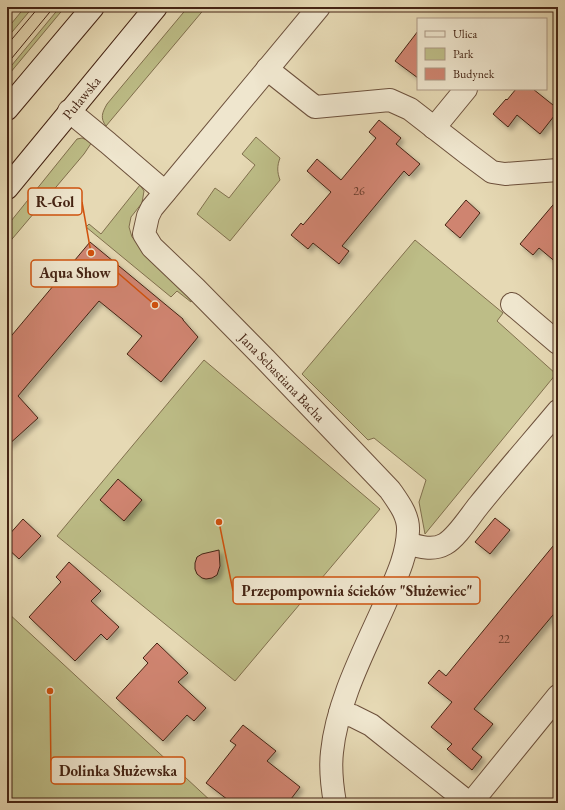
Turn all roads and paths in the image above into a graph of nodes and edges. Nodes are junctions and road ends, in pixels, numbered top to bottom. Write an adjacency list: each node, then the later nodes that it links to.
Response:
1 (93, 7): 6 (street)
2 (156, 7): 7 (street, Puławska)
3 (319, 7): 4 (street, Jana Sebastiana Bacha)
4 (267, 69): 8 (street); 11 (street, Jana Sebastiana Bacha)
5 (465, 90): 8 (street)
6 (7, 109)
7 (69, 111): 10 (street, Puławska); 11 (street)
8 (434, 128): 9 (street)
9 (558, 170)
10 (7, 188)
11 (166, 192): 15 (street, Jana Sebastiana Bacha)
12 (512, 304): 13 (street)
13 (558, 343)
14 (558, 411): 15 (street)
15 (407, 543): 17 (street, Jana Sebastiana Bacha)
16 (558, 696): 19 (street)
17 (340, 713): 18 (street, Jana Sebastiana Bacha); 19 (street)
18 (335, 803)
19 (470, 803)

